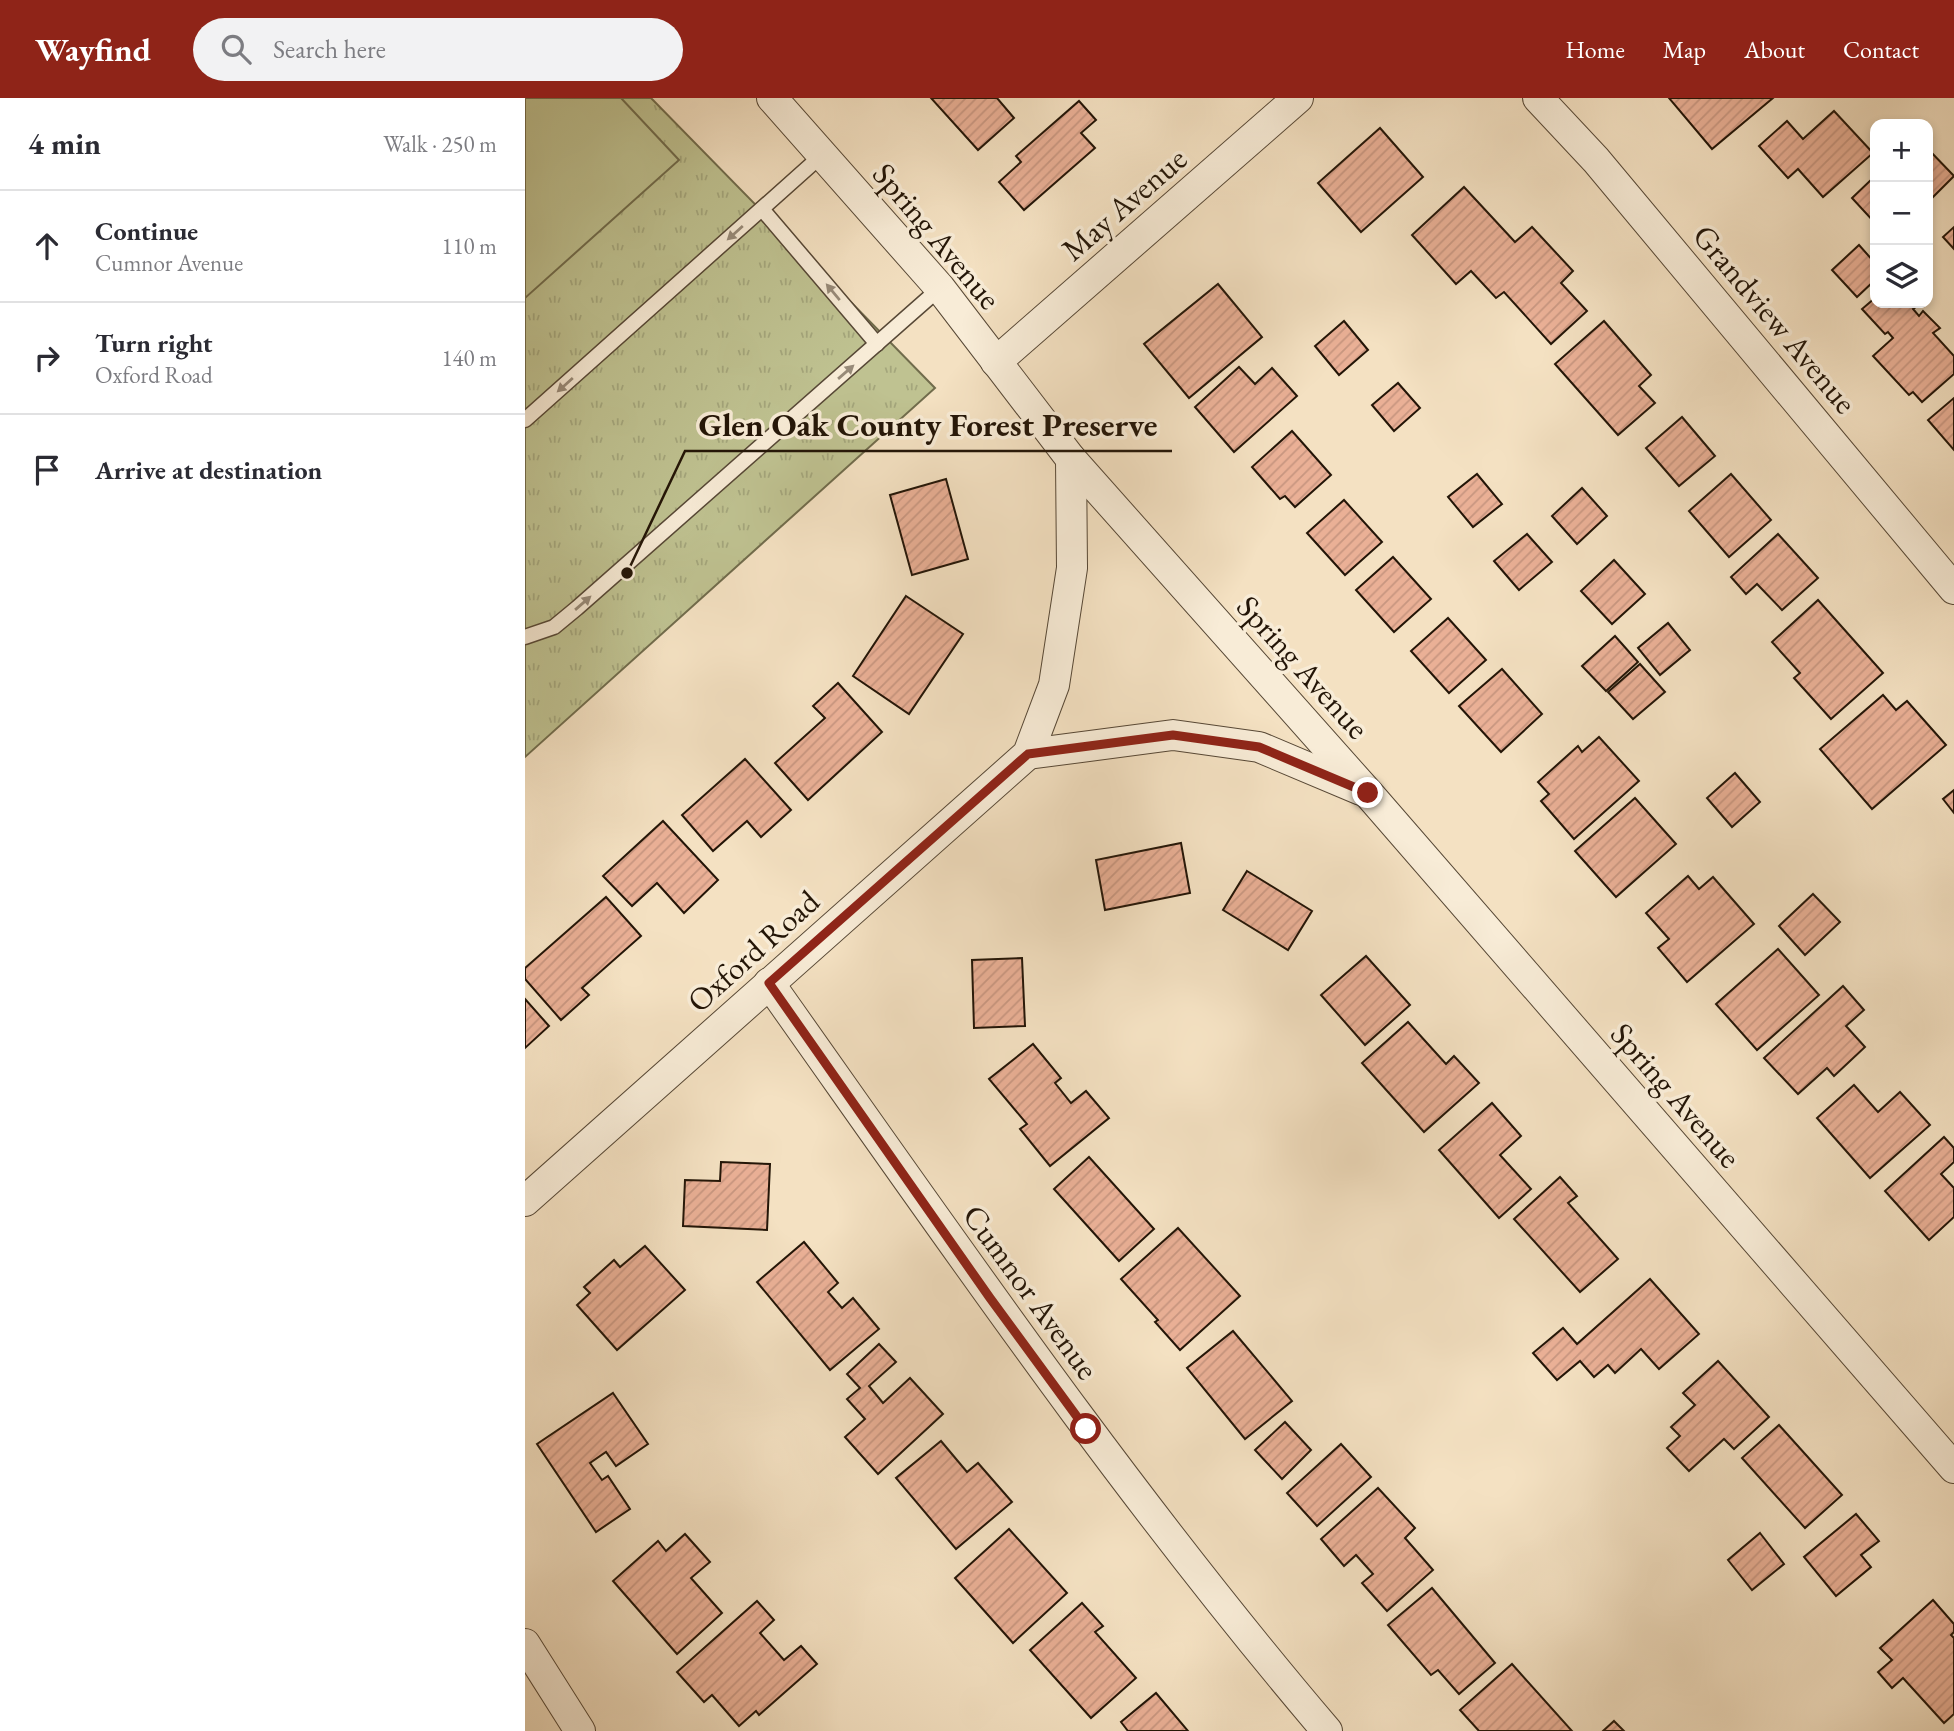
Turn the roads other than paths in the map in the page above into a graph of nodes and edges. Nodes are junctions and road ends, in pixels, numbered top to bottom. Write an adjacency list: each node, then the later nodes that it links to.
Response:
1 (772, 98): 4 (street, Spring Avenue)
2 (1298, 98): 8 (street, May Avenue)
3 (1538, 98): 11 (street, Grandview Avenue)
4 (822, 155): 5 (lane); 6 (street, Spring Avenue)
5 (762, 209): 7 (lane, one-way to 5); 9 (lane, one-way to 9)
6 (940, 288): 7 (lane); 8 (street, Spring Avenue)
7 (877, 344): 12 (lane, one-way to 7)
8 (996, 362): 10 (street, Spring Avenue)
9 (525, 420)
10 (1071, 459): 13 (street, Oxford Road); 14 (street, Spring Avenue)
11 (1954, 589)
12 (525, 637)
13 (1028, 754): 14 (street); 15 (street, Oxford Road)
14 (1368, 793): 17 (street, Spring Avenue)
15 (769, 983): 16 (street, Oxford Road); 20 (street, Cumnor Avenue)
16 (525, 1201)
17 (1954, 1468)
18 (525, 1644): 19 (street)
19 (580, 1731)
20 (1327, 1731)

